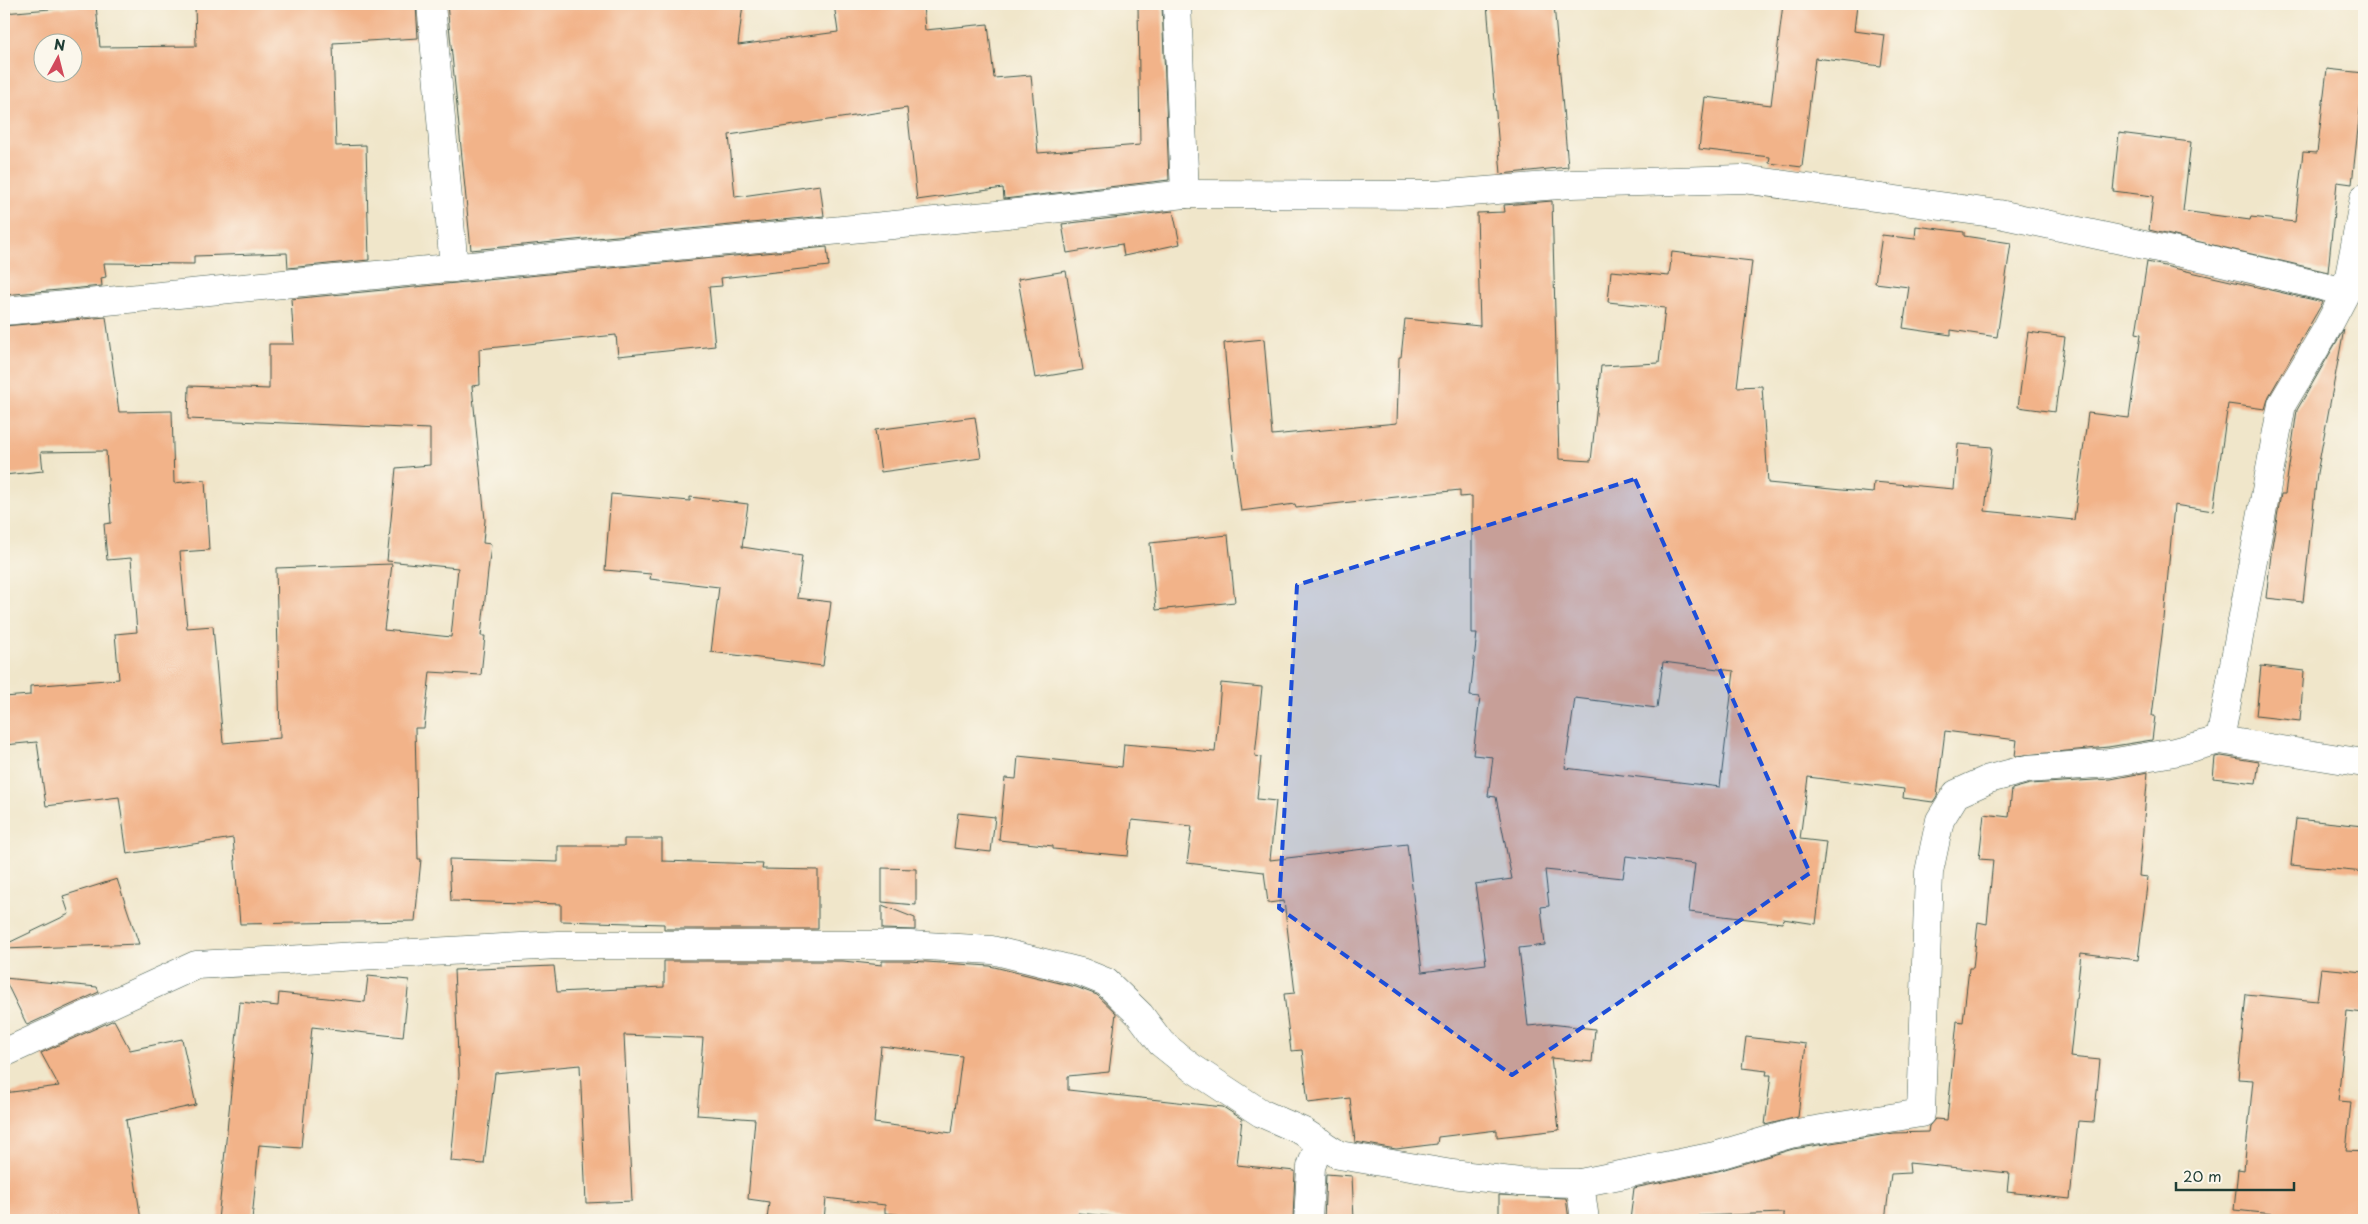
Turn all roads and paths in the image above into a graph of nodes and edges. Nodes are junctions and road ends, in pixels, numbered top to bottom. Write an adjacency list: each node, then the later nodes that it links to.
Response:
1 (431, 4): 5 (street)
2 (1177, 4): 3 (street)
3 (1185, 194): 5 (street); 6 (street)
4 (2364, 198): 6 (street)
5 (454, 268): 7 (street)
6 (2346, 292): 8 (street)
7 (4, 311)
8 (2220, 740): 9 (street); 12 (street)
9 (2364, 763)
10 (4, 1054): 11 (street)
11 (1320, 1142): 12 (street); 13 (street)
12 (1580, 1182): 14 (street)
13 (1308, 1220)
14 (1585, 1220)

